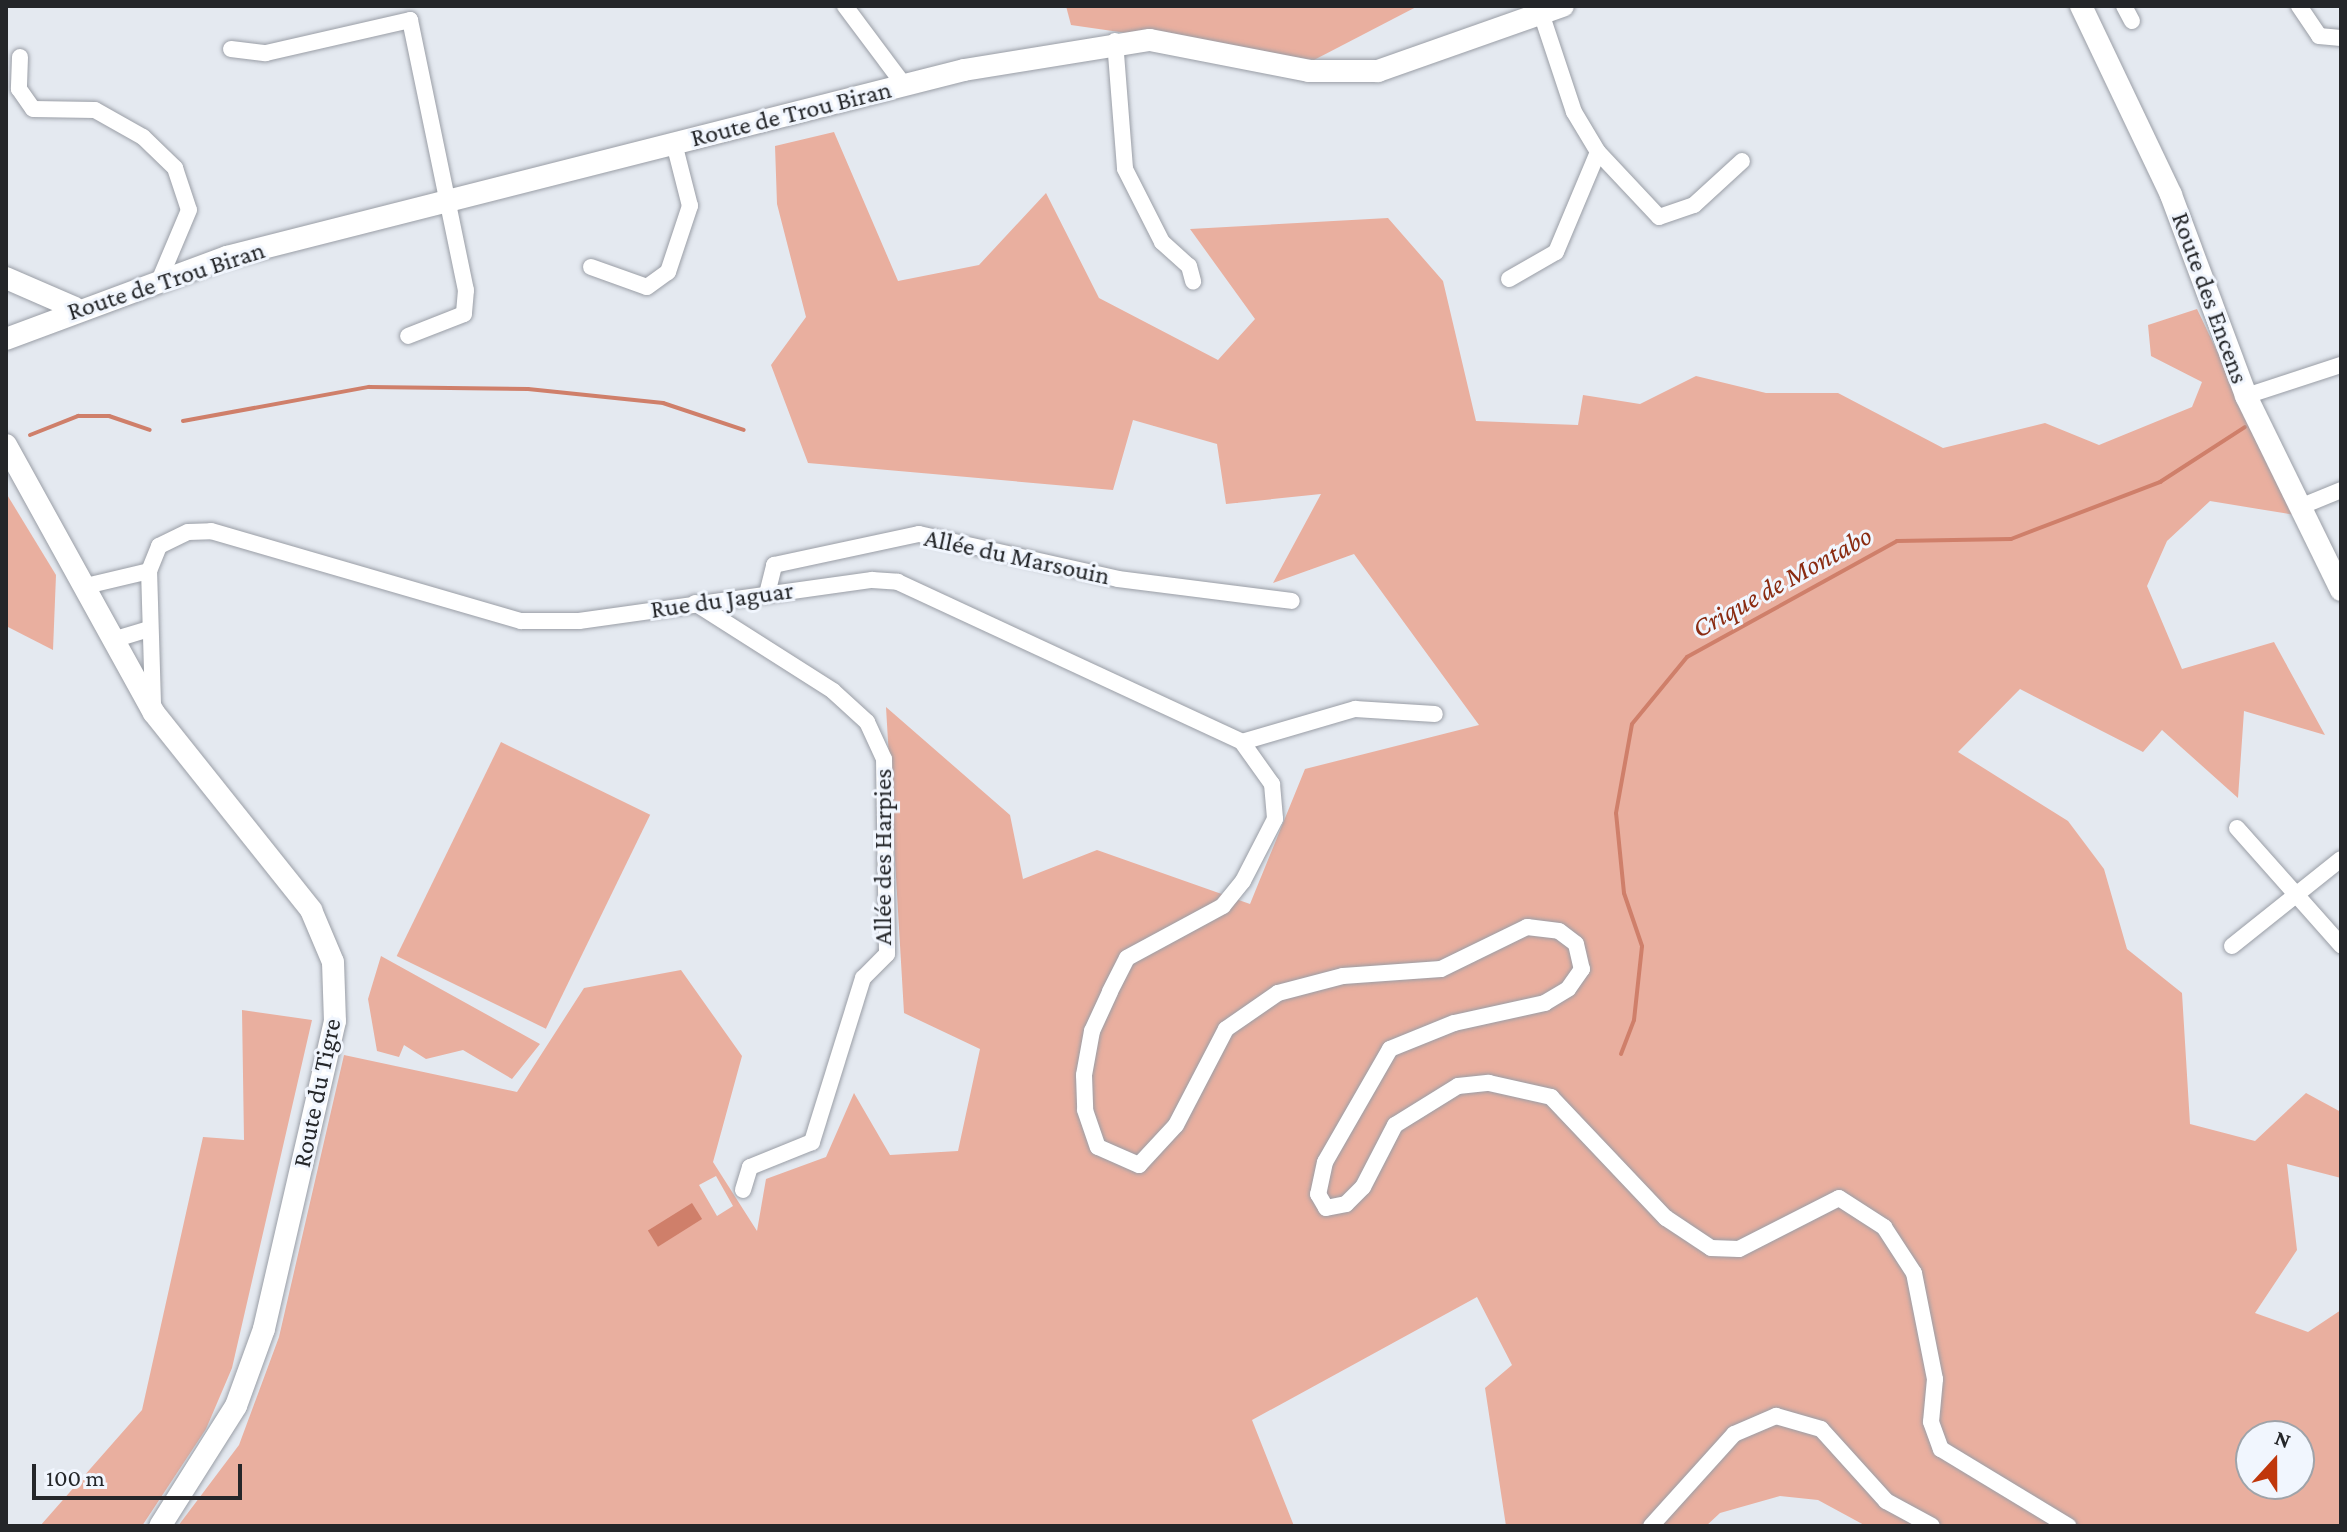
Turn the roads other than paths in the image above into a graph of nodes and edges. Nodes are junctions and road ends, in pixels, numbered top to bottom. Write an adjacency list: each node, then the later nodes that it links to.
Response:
1 (845, 6): 12 (street)
2 (1563, 6): 6 (main road, Route de Trou Biran)
3 (2081, 6): 28 (main road, Route des Encens)
4 (2124, 6): 7 (street)
5 (2299, 6): 8 (street)
6 (1542, 16): 9 (main road, Route de Trou Biran); 14 (street)
7 (2132, 21)
8 (2335, 40)
9 (1115, 41): 12 (main road, Route de Trou Biran); 21 (street)
10 (231, 49): 16 (street)
11 (20, 57): 20 (street)
12 (904, 85): 13 (main road, Route de Trou Biran)
13 (674, 143): 16 (main road, Route de Trou Biran); 17 (street)
14 (1598, 152): 15 (street); 19 (street)
15 (1742, 161)
16 (450, 201): 20 (main road, Route de Trou Biran); 24 (street)
17 (591, 267)
18 (6, 278): 22 (main road)
19 (1509, 279)
20 (159, 281): 22 (main road, Route de Trou Biran)
21 (1193, 281)
22 (75, 308): 23 (main road, Route de Trou Biran)
23 (29, 330): 25 (main road, Route de Trou Biran); 26 (main road, Route de Trou Biran)
24 (408, 336)
25 (6, 339)
26 (6, 353)
27 (2341, 365): 28 (street)
28 (2246, 396): 32 (main road, Route des Encens)
29 (6, 445): 33 (main road, Route du Tigre)
30 (6, 462): 33 (main road, Route du Tigre)
31 (2341, 490): 32 (street)
32 (2302, 506): 35 (main road, Route des Encens)
33 (51, 524): 36 (main road, Route du Tigre)
34 (149, 571): 36 (street); 39 (street, Rue du Jaguar); 40 (street)
35 (2339, 578)
36 (86, 586): 41 (main road, Route du Tigre)
37 (767, 594): 38 (street, Allée du Marsouin); 39 (street, Rue du Jaguar); 44 (street, Rue du Jaguar)
38 (1292, 601)
39 (695, 603): 50 (street, Allée des Harpies)
40 (148, 629): 41 (street); 42 (street)
41 (116, 639): 42 (main road, Route du Tigre)
42 (154, 713): 51 (main road, Route du Tigre)
43 (1435, 714): 44 (street)
44 (1242, 742): 54 (street, Rue du Jaguar)
45 (2237, 828): 47 (street)
46 (2341, 859): 47 (street)
47 (2297, 900): 48 (street); 49 (street)
48 (2341, 945)
49 (2232, 946)
50 (743, 1190)
51 (160, 1526)
52 (1651, 1526): 53 (street)
53 (1932, 1526)
54 (2068, 1526)

